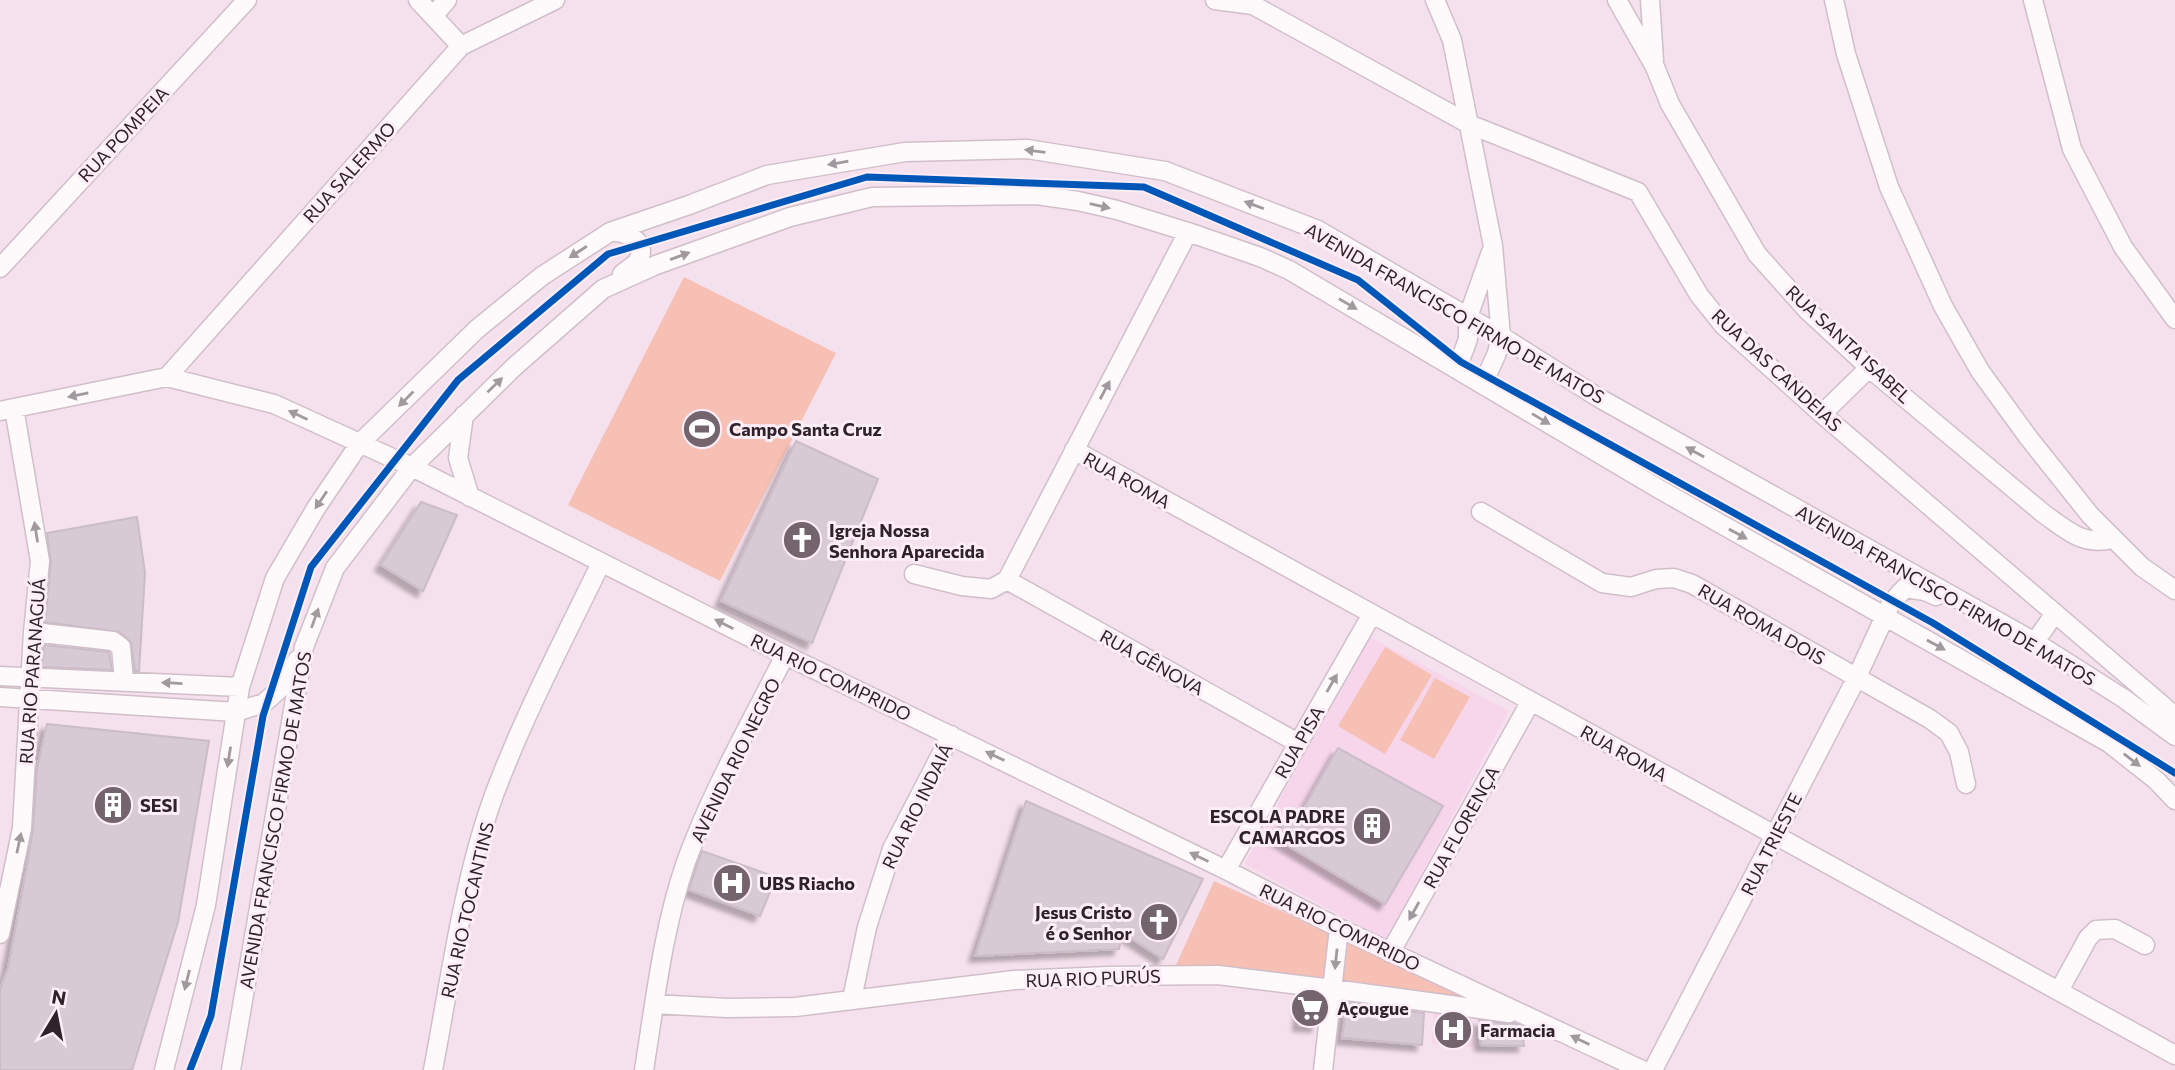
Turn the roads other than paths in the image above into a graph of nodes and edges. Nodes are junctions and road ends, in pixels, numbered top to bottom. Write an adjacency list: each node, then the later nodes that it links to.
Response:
1 (247, 0): 18 (street, RUA POMPEIA)
2 (418, 0): 11 (street)
3 (447, 0): 11 (street)
4 (555, 0): 12 (street, RUA SALERMO)
5 (1215, 0): 14 (street, RUA DAS CANDEIAS)
6 (1435, 0): 14 (street)
7 (1617, 0): 13 (street, RUA SANTA ISABEL)
8 (1650, 0): 13 (street)
9 (1834, 0): 35 (street)
10 (2033, 0): 21 (street)
11 (433, 15): 12 (street)
12 (461, 46): 25 (street, RUA SALERMO)
13 (1655, 67): 23 (street, RUA SANTA ISABEL)
14 (1469, 124): 17 (street); 28 (street, RUA DAS CANDEIAS)
15 (610, 232): 19 (street); 20 (street, AVENIDA FRANCISCO FIRMO DE MATOS, one-way to 15); 30 (street, AVENIDA FRANCISCO FIRMO DE MATOS, one-way to 30)
16 (1188, 232): 19 (street, AVENIDA FRANCISCO FIRMO DE MATOS, one-way to 16); 24 (street, AVENIDA FRANCISCO FIRMO DE MATOS, one-way to 24); 31 (street, RUA ROMA, one-way to 16)
17 (1493, 246): 20 (street); 22 (street)
18 (0, 268)
19 (603, 289): 29 (street, AVENIDA FRANCISCO FIRMO DE MATOS, one-way to 19)
20 (1468, 317): 22 (street, AVENIDA FRANCISCO FIRMO DE MATOS); 24 (street)
21 (2175, 319)
22 (1501, 336): 26 (street); 43 (street, AVENIDA FRANCISCO FIRMO DE MATOS, one-way to 22)
23 (1869, 368): 28 (street); 35 (street, RUA SANTA ISABEL)
24 (1457, 369): 26 (street, AVENIDA FRANCISCO FIRMO DE MATOS)
25 (167, 377): 27 (street, RUA RIO COMPRIDO, one-way to 27); 30 (street, RUA RIO COMPRIDO, one-way to 25)
26 (1483, 384): 42 (street, AVENIDA FRANCISCO FIRMO DE MATOS, one-way to 42)
27 (7, 410): 44 (street, RUA RIO PARANAGUÁ, one-way to 27)
28 (1822, 414): 40 (street, RUA DAS CANDEIAS)
29 (464, 415): 32 (street, AVENIDA FRANCISCO FIRMO DE MATOS); 33 (street)
30 (360, 443): 32 (street, RUA RIO COMPRIDO); 52 (street, AVENIDA FRANCISCO FIRMO DE MATOS, one-way to 52)
31 (1074, 450): 38 (street, RUA ROMA); 41 (street, RUA ROMA)
32 (412, 467): 33 (street, RUA RIO COMPRIDO); 46 (street, AVENIDA FRANCISCO FIRMO DE MATOS, one-way to 32)
33 (470, 497): 36 (street, RUA RIO COMPRIDO)
34 (1482, 512): 50 (street, RUA ROMA DOIS)
35 (2112, 539): 39 (street)
36 (601, 563): 47 (street, RUA RIO COMPRIDO, one-way to 36); 77 (street, RUA RIO TOCANTINS)
37 (914, 574): 38 (street)
38 (1007, 580): 60 (street, RUA GÊNOVA)
39 (2175, 590)
40 (2055, 613): 45 (street); 57 (street, RUA DAS CANDEIAS)
41 (1372, 614): 55 (street, RUA ROMA); 60 (street, RUA PISA, one-way to 41)
42 (1885, 617): 43 (street, RUA TRIESTE); 50 (street, RUA TRIESTE); 62 (street, AVENIDA FRANCISCO FIRMO DE MATOS, one-way to 62)
43 (1986, 617): 45 (street, AVENIDA FRANCISCO FIRMO DE MATOS)
44 (33, 632): 49 (street, RUA RIO PARANAGUÁ); 51 (street)
45 (2035, 642): 59 (street, AVENIDA FRANCISCO FIRMO DE MATOS)
46 (304, 647): 56 (street); 76 (street, AVENIDA FRANCISCO FIRMO DE MATOS)
47 (785, 655): 58 (street, RUA RIO COMPRIDO); 72 (street, AVENIDA RIO NEGRO)
48 (0, 676): 49 (street)
49 (30, 677): 51 (street); 54 (street, RUA RIO PARANAGUÁ)
50 (1856, 679): 61 (street, RUA ROMA DOIS); 63 (street, RUA TRIESTE)
51 (124, 681): 52 (street, one-way to 51)
52 (240, 687): 56 (street, AVENIDA FRANCISCO FIRMO DE MATOS)
53 (0, 696): 54 (street)
54 (29, 698): 56 (street); 66 (street, RUA RIO PARANAGUÁ, one-way to 54)
55 (1531, 701): 63 (street, RUA ROMA); 68 (street, RUA FLORENÇA, one-way to 68)
56 (236, 712): 75 (street, AVENIDA FRANCISCO FIRMO DE MATOS, one-way to 75)
57 (2175, 716)
58 (951, 735): 64 (street, RUA RIO COMPRIDO, one-way to 58); 71 (street, RUA RIO INDAIÁ)
59 (2175, 736)
60 (1298, 743): 64 (street, RUA PISA)
61 (1966, 784)
62 (2175, 800)
63 (1775, 836): 70 (street, RUA ROMA); 81 (street, RUA TRIESTE)
64 (1226, 870): 65 (street, RUA RIO COMPRIDO)
65 (1339, 929): 68 (street, RUA RIO COMPRIDO); 69 (street, one-way to 69)
66 (0, 934)
67 (2145, 946): 70 (street)
68 (1390, 953): 73 (street, RUA RIO COMPRIDO)
69 (1334, 989): 71 (street, RUA RIO PURÚS); 73 (street, RUA RIO PURÚS); 79 (street)
70 (2059, 991): 74 (street, RUA ROMA)
71 (852, 999): 72 (street, RUA RIO PURÚS)
72 (654, 1004): 78 (street, AVENIDA RIO NEGRO)
73 (1530, 1016): 80 (street, RUA RIO COMPRIDO, one-way to 73)
74 (2175, 1055)
75 (164, 1070)
76 (232, 1070)
77 (433, 1070)
78 (644, 1070)
79 (1323, 1070)
80 (1642, 1070)
81 (1653, 1070)

